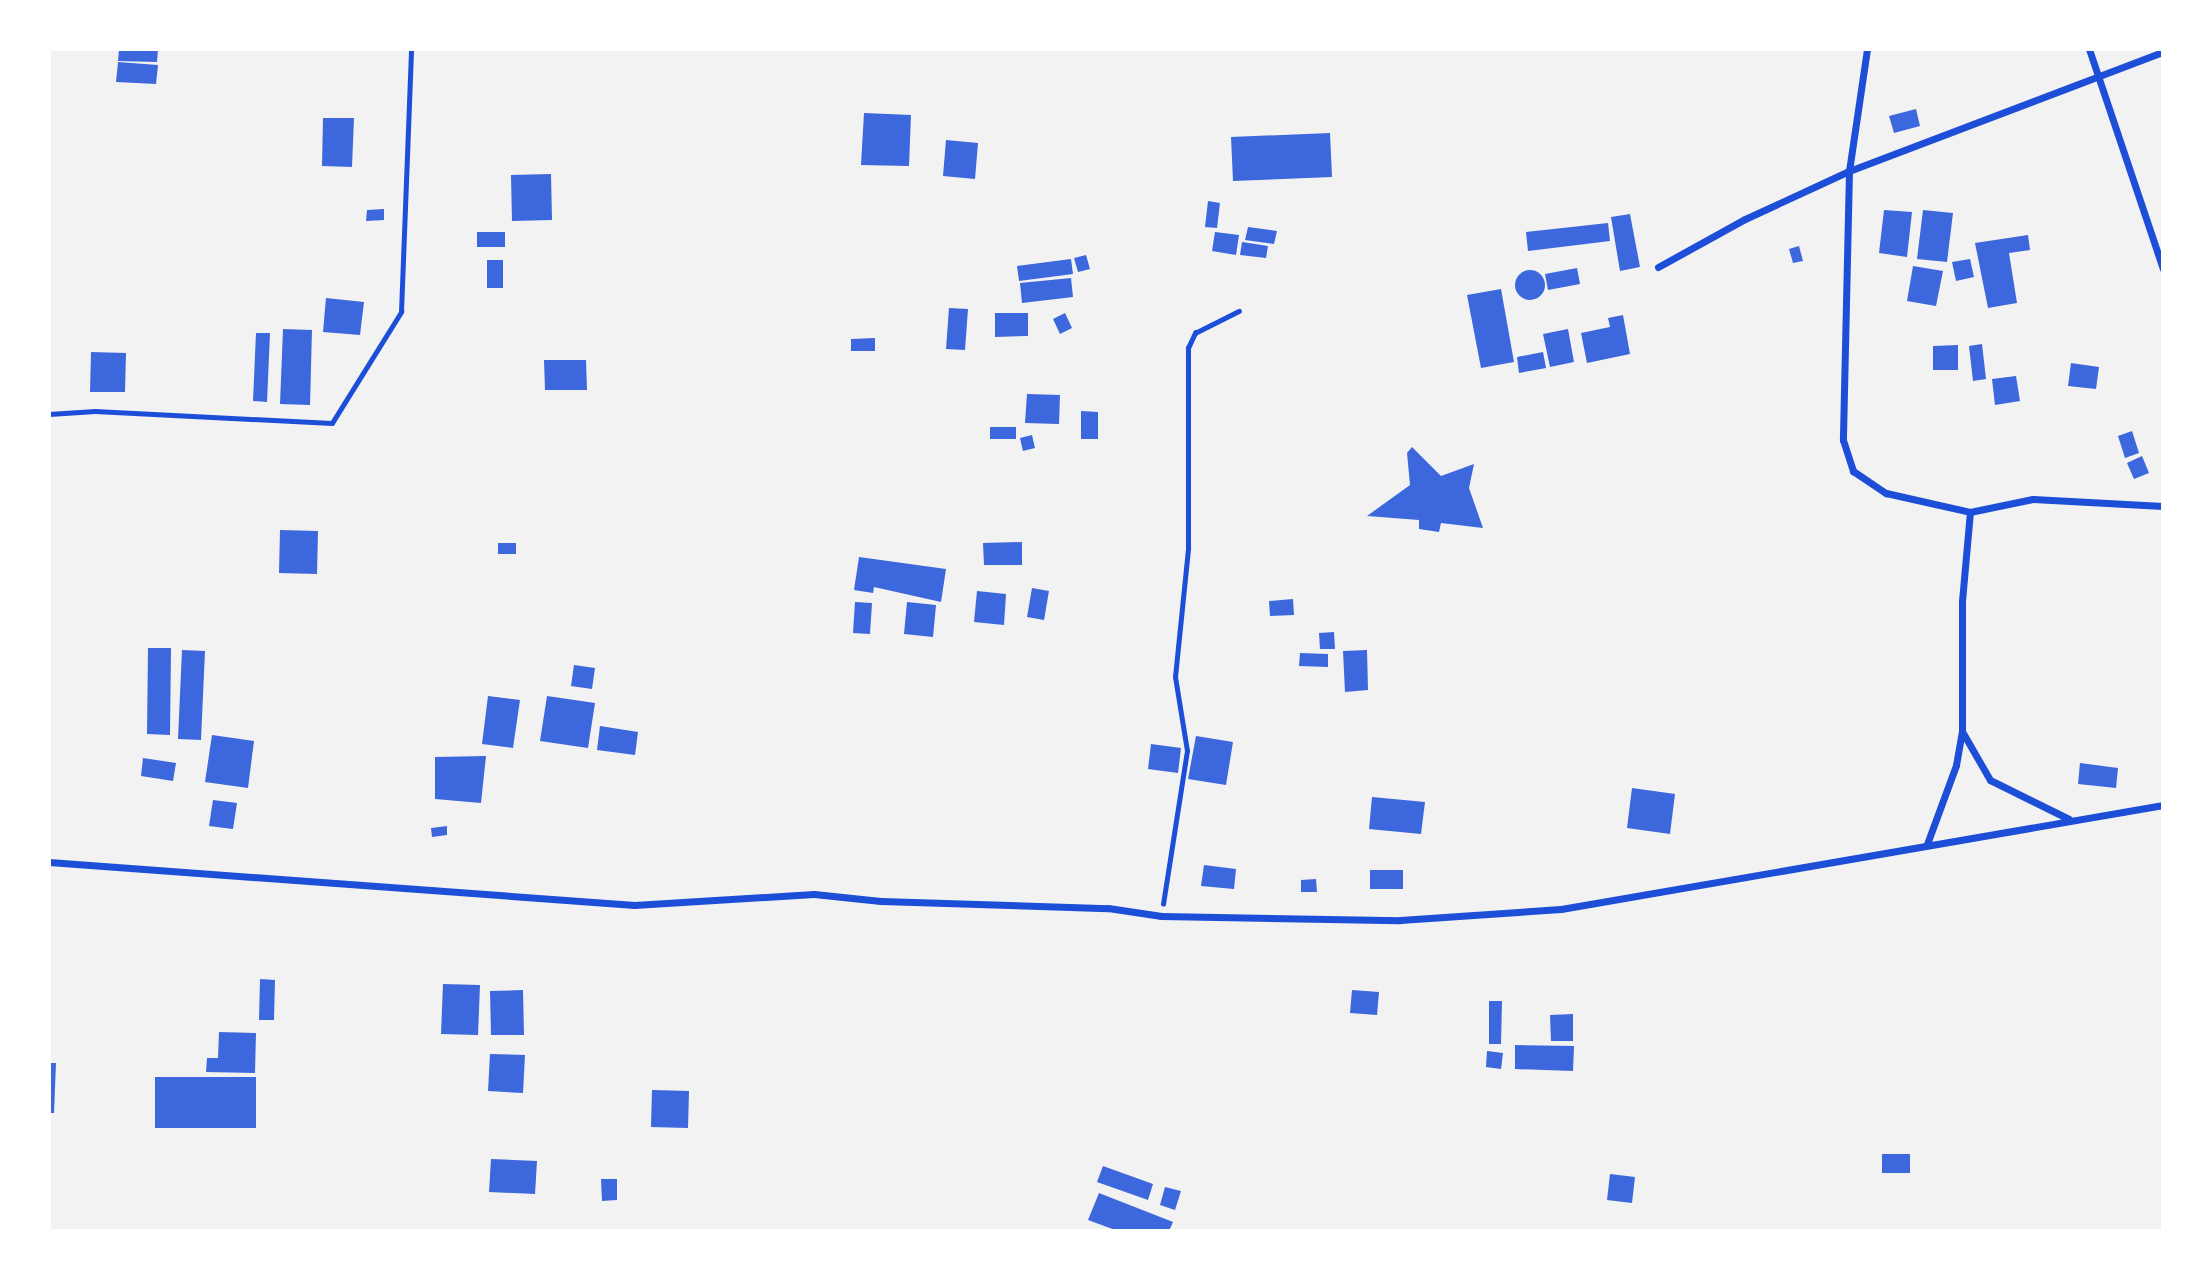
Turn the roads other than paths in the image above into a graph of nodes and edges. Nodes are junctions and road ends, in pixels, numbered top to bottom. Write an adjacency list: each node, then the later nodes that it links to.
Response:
1 (1867, 49): 5 (street)
2 (2089, 49): 4 (street)
3 (2163, 52): 4 (street)
4 (2099, 75): 5 (street); 7 (street)
5 (1849, 171): 6 (street); 9 (street)
6 (1658, 267)
7 (2163, 269)
8 (2163, 506): 9 (street)
9 (1970, 512): 10 (street)
10 (1962, 733): 12 (street); 13 (street)
11 (2163, 805): 12 (street)
12 (2070, 820): 13 (street)
13 (1927, 844): 14 (street)
14 (49, 862)

